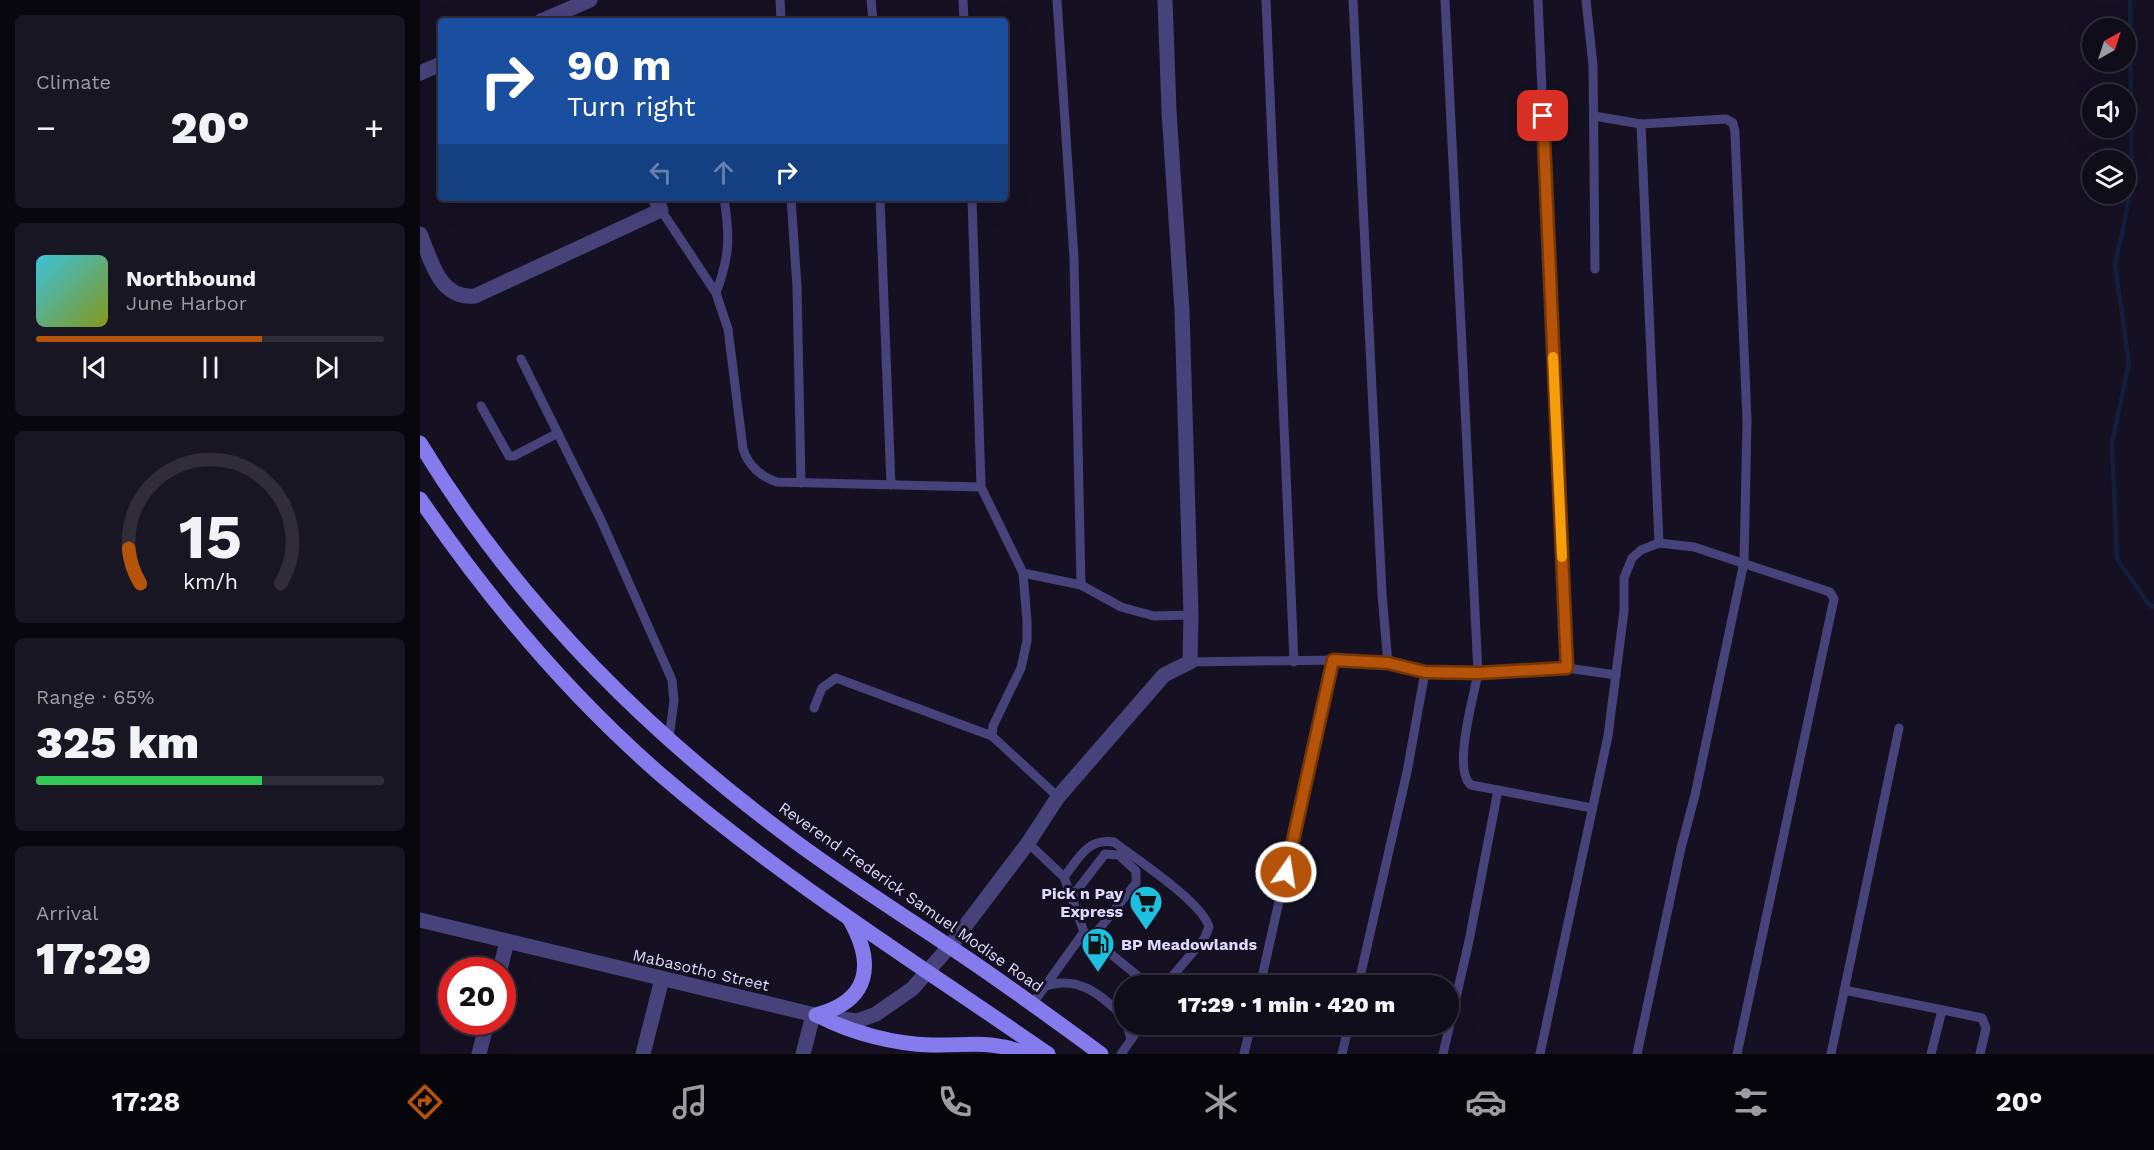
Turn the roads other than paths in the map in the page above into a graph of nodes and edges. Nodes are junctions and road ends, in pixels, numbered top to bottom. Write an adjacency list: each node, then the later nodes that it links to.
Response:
1 (590, 0): 12 (street)
2 (780, 0): 14 (lane)
3 (871, 0): 15 (lane)
4 (963, 0): 16 (lane)
5 (1057, 0): 40 (lane)
6 (1165, 0): 41 (street)
7 (1266, 0): 44 (lane)
8 (1353, 0): 45 (lane)
9 (1445, 0): 48 (lane)
10 (1538, 0): 46 (lane)
11 (1586, 0): 19 (lane)
12 (573, 15): 13 (street)
13 (557, 18)
14 (782, 18)
15 (873, 18)
16 (964, 18)
17 (438, 65): 18 (street)
18 (420, 73)
19 (1594, 116): 20 (lane); 27 (lane)
20 (1641, 124): 37 (lane); 38 (lane)
21 (724, 201): 28 (lane)
22 (791, 201): 33 (lane)
23 (880, 201): 34 (lane)
24 (972, 201): 35 (lane)
25 (658, 204): 26 (street); 28 (lane)
26 (420, 234)
27 (1594, 269)
28 (716, 293): 33 (lane)
29 (521, 359): 31 (lane)
30 (481, 406): 31 (lane)
31 (558, 433): 53 (lane)
32 (420, 443): 53 (main road, Reverend Frederick Samuel Modise Road)
33 (801, 483): 34 (lane)
34 (891, 485): 35 (lane)
35 (981, 487): 39 (lane)
36 (420, 499): 60 (main road)
37 (1659, 543): 38 (lane); 49 (lane)
38 (1743, 562): 96 (lane); 97 (lane)
39 (1023, 573): 40 (lane); 52 (lane)
40 (1081, 585): 41 (lane)
41 (1191, 615): 43 (street)
42 (1333, 660): 44 (lane); 45 (lane); 70 (lane)
43 (1190, 662): 44 (lane); 55 (street, Mabasotho Street)
44 (1294, 662)
45 (1388, 663): 47 (lane)
46 (1567, 668): 48 (lane); 49 (lane)
47 (1425, 672): 48 (lane); 71 (lane)
48 (1479, 673): 54 (lane)
49 (1616, 675): 56 (lane)
50 (814, 708): 52 (lane)
51 (1899, 728): 74 (lane)
52 (992, 736): 55 (lane)
53 (669, 738): 65 (main road, Reverend Frederick Samuel Modise Road)
54 (1498, 790): 56 (lane); 94 (lane)
55 (1058, 797): 57 (street, Mabasotho Street)
56 (1592, 808): 95 (lane)
57 (1028, 843): 58 (lane); 65 (street, Mabasotho Street)
58 (1064, 877): 59 (lane); 69 (lane)
59 (1071, 898): 62 (lane); 63 (lane)
60 (849, 917): 67 (main road); 78 (main road)
61 (420, 920): 64 (street, Mabasotho Street)
62 (1084, 932): 63 (lane); 73 (lane)
63 (1092, 938): 68 (lane)
64 (507, 942): 66 (street); 72 (street, Mabasotho Street)
65 (950, 946): 67 (street, Mabasotho Street); 75 (main road, Reverend Frederick Samuel Modise Road)
66 (503, 957)
67 (929, 971): 78 (street, Mabasotho Street); 89 (main road)
68 (1137, 975)
69 (1173, 975)
70 (1262, 975)
71 (1361, 975)
72 (662, 980): 78 (street, Mabasotho Street); 86 (street)
73 (1043, 987): 75 (lane); 76 (lane)
74 (1844, 990): 77 (lane); 98 (lane)
75 (1033, 1003): 90 (main road, Reverend Frederick Samuel Modise Road)
76 (1114, 1009)
77 (1942, 1010): 99 (lane); 100 (lane)
78 (816, 1016): 87 (street); 88 (main road)
79 (484, 1035): 85 (street)
80 (1130, 1035): 84 (lane)
81 (1134, 1035): 84 (lane)
82 (1248, 1035): 92 (lane)
83 (1346, 1035): 93 (lane)
84 (1131, 1040): 91 (lane)
85 (479, 1054)
86 (643, 1054)
87 (803, 1054)
88 (1027, 1054)
89 (1048, 1054)
90 (1101, 1054)
91 (1121, 1054)
92 (1244, 1054)
93 (1342, 1054)
94 (1443, 1054)
95 (1540, 1054)
96 (1637, 1054)
97 (1737, 1054)
98 (1831, 1054)
99 (1931, 1054)
100 (1980, 1054)

